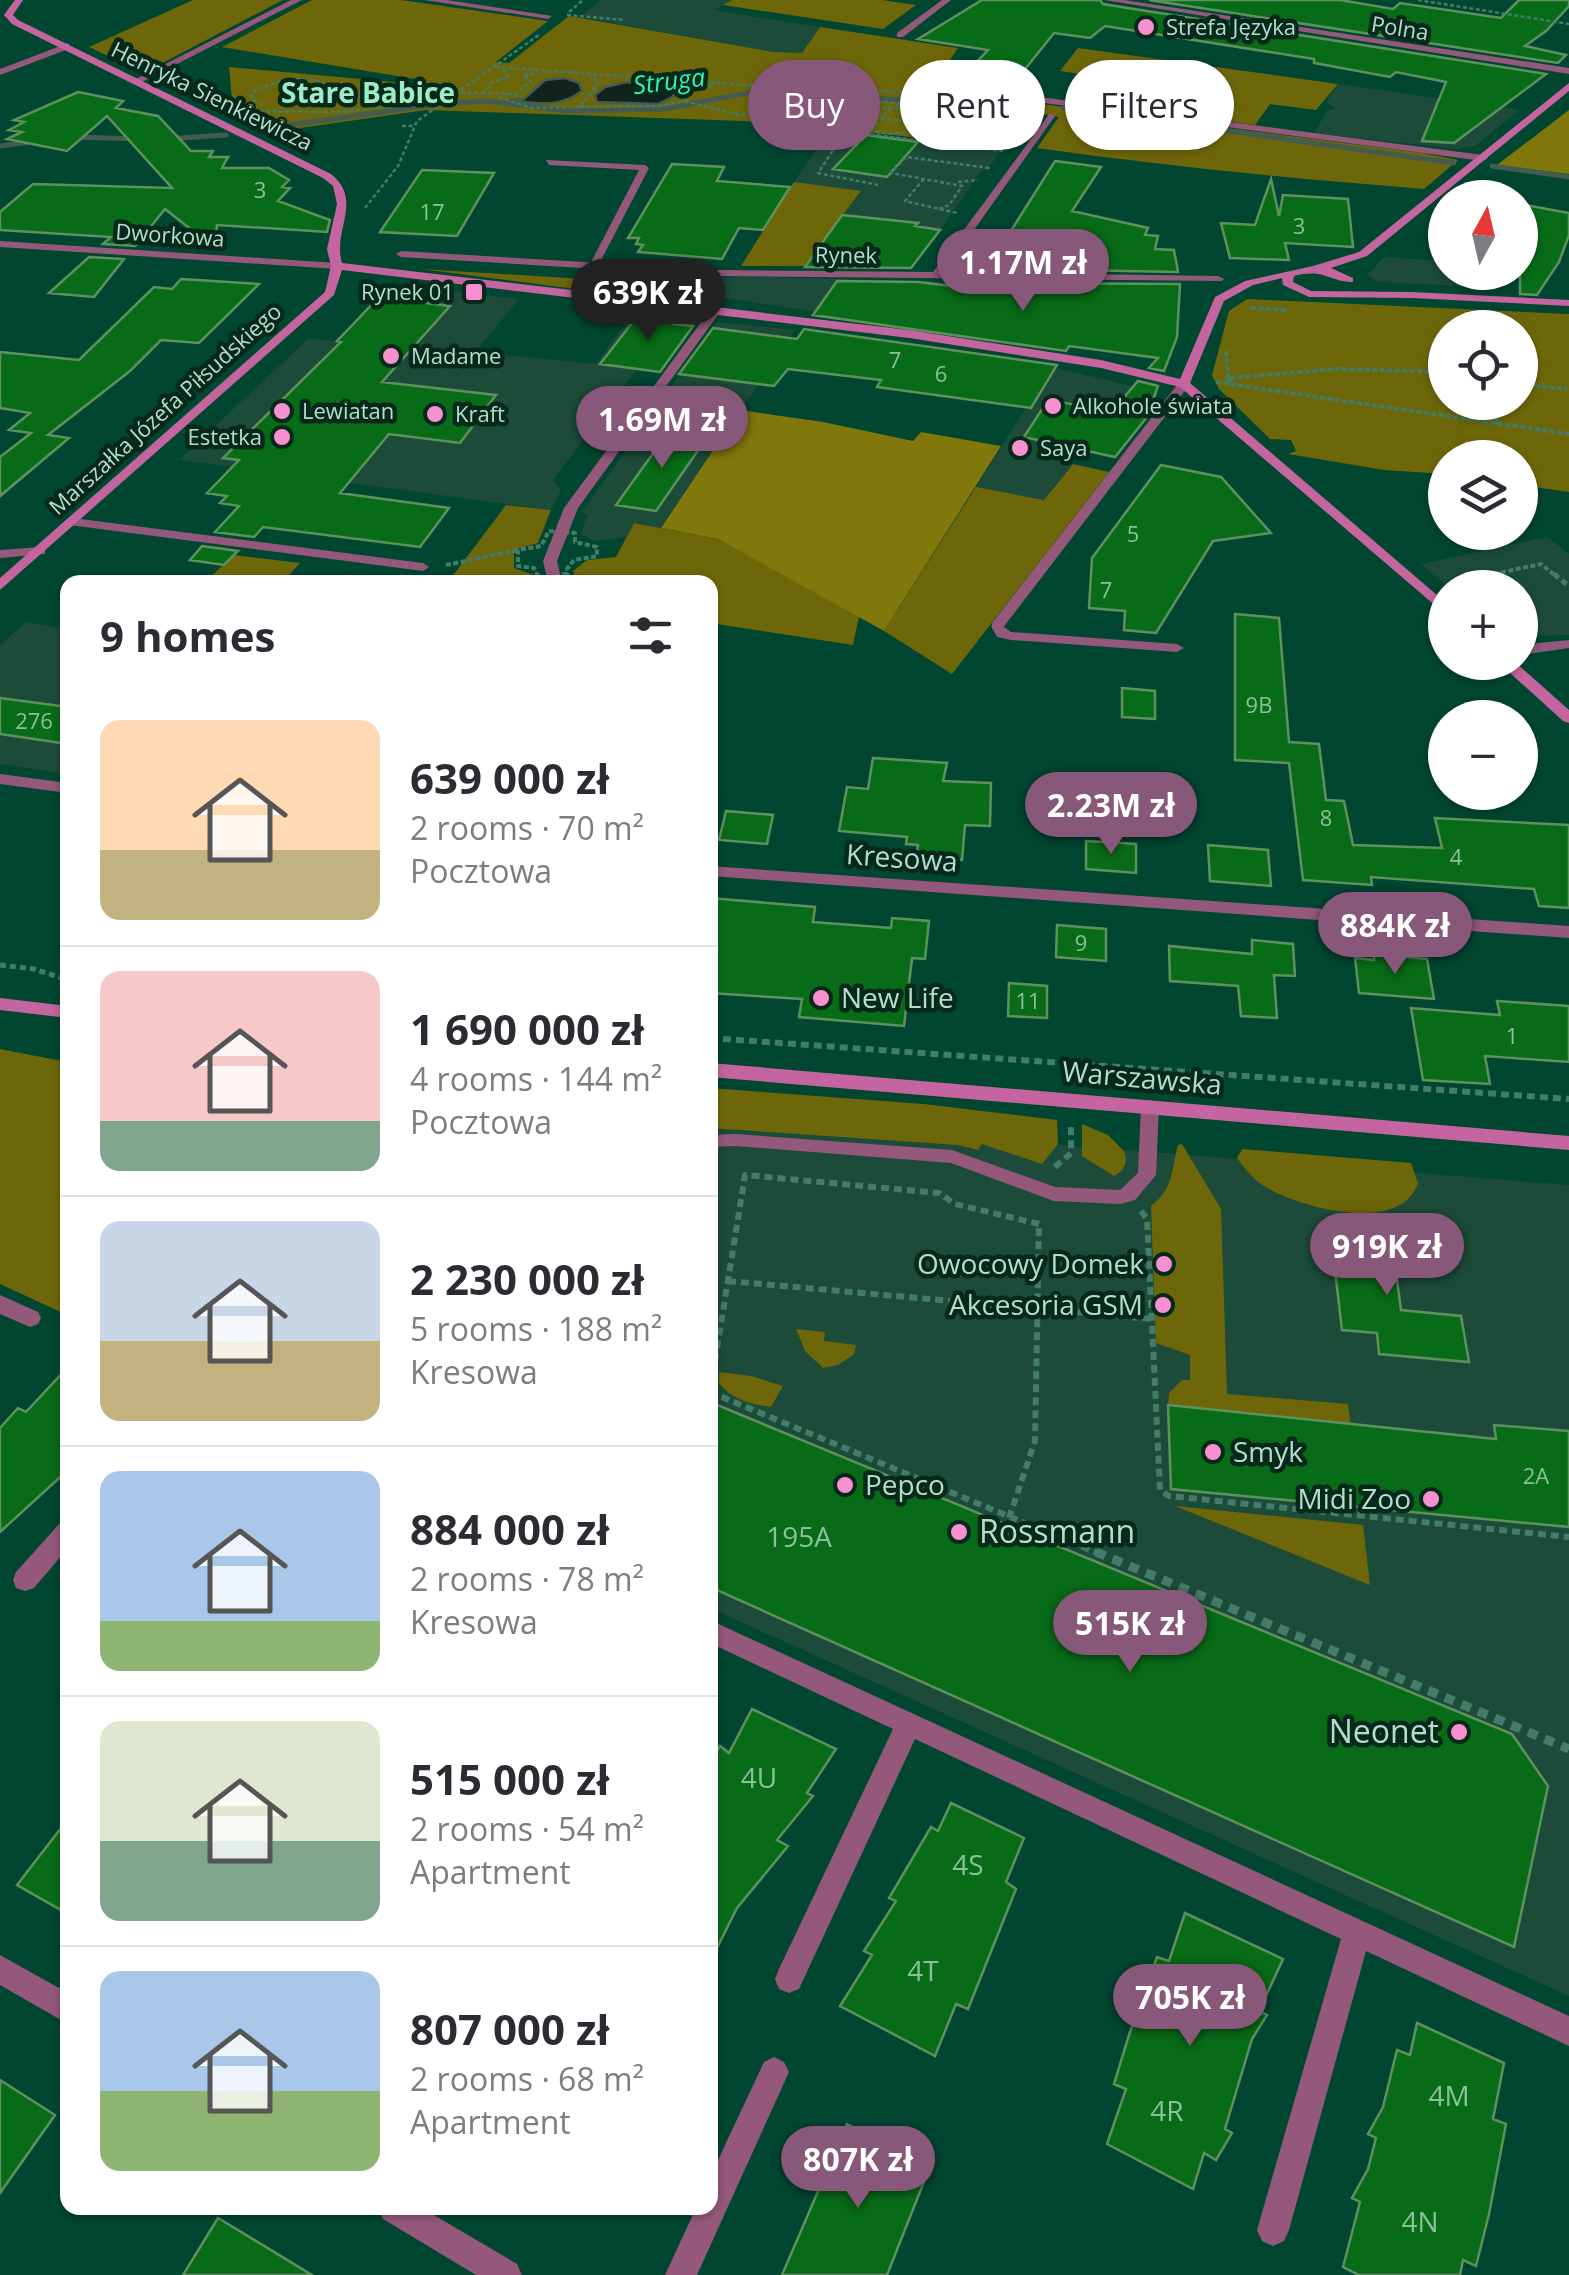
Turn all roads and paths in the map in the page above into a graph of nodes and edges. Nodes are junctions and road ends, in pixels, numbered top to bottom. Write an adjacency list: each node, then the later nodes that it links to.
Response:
1 (19, 0): 8 (street, Henryka Sienkiewicza)
2 (298, 0): 25 (street)
3 (428, 0): 9 (street)
4 (583, 0): 10 (path)
5 (947, 0): 13 (lane)
6 (1108, 0): 18 (street, Polna)
7 (1418, 0): 11 (path)
8 (4, 16): 14 (street, Henryka Sienkiewicza)
9 (548, 16)
10 (625, 20)
11 (1569, 24)
12 (538, 35): 15 (path)
13 (900, 35)
14 (68, 46): 17 (street); 25 (street, Henryka Sienkiewicza)
15 (496, 67): 16 (path); 30 (path)
16 (503, 68): 21 (path); 22 (path)
17 (0, 72)
18 (1569, 72)
19 (551, 74): 20 (path); 23 (path); 24 (path)
20 (523, 75): 21 (path); 23 (path)
21 (509, 76): 31 (path)
22 (648, 79): 24 (path); 26 (path); 29 (path)
23 (531, 81): 32 (path)
24 (599, 81): 40 (path)
25 (137, 82): 67 (street, Henryka Sienkiewicza)
26 (726, 84): 28 (path); 29 (path)
27 (1569, 86): 52 (street)
28 (748, 87)
29 (689, 91): 34 (path)
30 (461, 92): 31 (path); 33 (path)
31 (484, 93): 32 (path)
32 (500, 98): 40 (path)
33 (441, 101): 33 (path); 48 (path)
34 (686, 101): 37 (path); 40 (path)
35 (1045, 101): 52 (street)
36 (880, 103): 39 (path)
37 (696, 105): 43 (path)
38 (880, 105): 39 (path)
39 (893, 105): 41 (path); 42 (path); 45 (path)
40 (580, 107)
41 (900, 107)
42 (900, 107)
43 (748, 114)
44 (1050, 116): 72 (street)
45 (881, 118): 46 (path)
46 (900, 121)
47 (402, 126): 48 (path)
48 (414, 126): 63 (path)
49 (880, 136): 51 (path)
50 (834, 150): 60 (path)
51 (1007, 152)
52 (1484, 158): 66 (street)
53 (549, 162): 68 (lane)
54 (899, 165): 55 (path); 56 (path); 57 (path)
55 (913, 167)
56 (991, 168)
57 (925, 178): 59 (path); 61 (path)
58 (978, 180): 59 (path)
59 (958, 182): 61 (path)
60 (878, 185)
61 (939, 209): 62 (path)
62 (958, 213)
63 (357, 221)
64 (0, 244): 67 (street, Dworkowa)
65 (401, 254): 68 (street, Rynek)
66 (1363, 254): 69 (street); 74 (street)
67 (337, 266): 79 (street); 91 (street, Marszałka Józefa Piłsudskiego)
68 (594, 266): 70 (street, Rynek)
69 (1315, 269): 71 (street); 74 (street)
70 (654, 271): 72 (street, Rynek); 79 (street)
71 (1288, 275): 75 (street); 76 (street)
72 (936, 276): 73 (street, Rynek)
73 (1218, 279)
74 (1349, 280): 77 (street); 78 (street)
75 (1238, 291): 76 (street); 85 (street)
76 (1305, 293): 78 (street)
77 (1412, 295): 78 (street); 80 (street)
78 (1327, 296)
79 (634, 302): 81 (street)
80 (1569, 303)
81 (714, 312): 85 (street); 97 (street)
82 (1428, 370): 84 (path)
83 (1210, 381): 84 (path)
84 (1230, 383): 89 (path)
85 (1184, 384): 100 (street); 101 (street)
86 (1538, 386): 87 (path)
87 (1567, 389)
88 (1497, 420): 89 (path)
89 (1497, 424): 90 (path)
90 (1569, 434)
91 (72, 522): 93 (street, Marszałka Józefa Piłsudskiego); 95 (lane)
92 (518, 550): 95 (path)
93 (40, 552): 94 (street, Marszałka Józefa Piłsudskiego); 98 (street)
94 (0, 554)
95 (423, 567)
96 (1512, 570): 99 (path)
97 (554, 575)
98 (0, 586)
99 (1569, 586)
100 (1428, 595)
101 (997, 626): 103 (lane)
102 (1569, 644): 104 (street)
103 (1177, 648)
104 (1538, 648)
105 (1526, 680): 106 (street)
106 (1569, 718)
107 (0, 778): 108 (street)
108 (60, 787)
109 (718, 872): 110 (street, Kresowa)
110 (1569, 932)
111 (0, 965): 112 (path)
112 (60, 978)
113 (0, 1004): 114 (street)
114 (60, 1011)
115 (718, 1039): 117 (path)
116 (718, 1071): 118 (street, Warszawska)
117 (1569, 1099)
118 (1150, 1106): 120 (street, Warszawska); 122 (lane)
119 (718, 1141): 121 (lane)
120 (1569, 1143)
121 (1042, 1190): 122 (lane); 123 (path)
122 (1129, 1194): 128 (path)
123 (1039, 1224): 124 (path); 126 (path)
124 (728, 1281): 126 (path); 129 (path)
125 (0, 1304): 127 (street)
126 (1037, 1308): 128 (path); 131 (path)
127 (30, 1318)
128 (1152, 1319): 132 (path)
129 (718, 1343)
130 (718, 1395): 131 (path)
131 (1009, 1518): 137 (path)
132 (1569, 1537)
133 (60, 1539): 134 (street)
134 (25, 1580)
135 (718, 1635): 136 (street)
136 (909, 1724): 138 (street); 140 (street)
137 (1569, 1749)
138 (1357, 1933): 142 (street); 147 (street)
139 (0, 1969): 141 (street)
140 (789, 1979)
141 (60, 2005)
142 (1569, 2032)
143 (774, 2072): 144 (street)
144 (718, 2194)
145 (406, 2215): 148 (street)
146 (708, 2215): 149 (street)
147 (1273, 2230)
148 (506, 2275)
149 (681, 2275)

